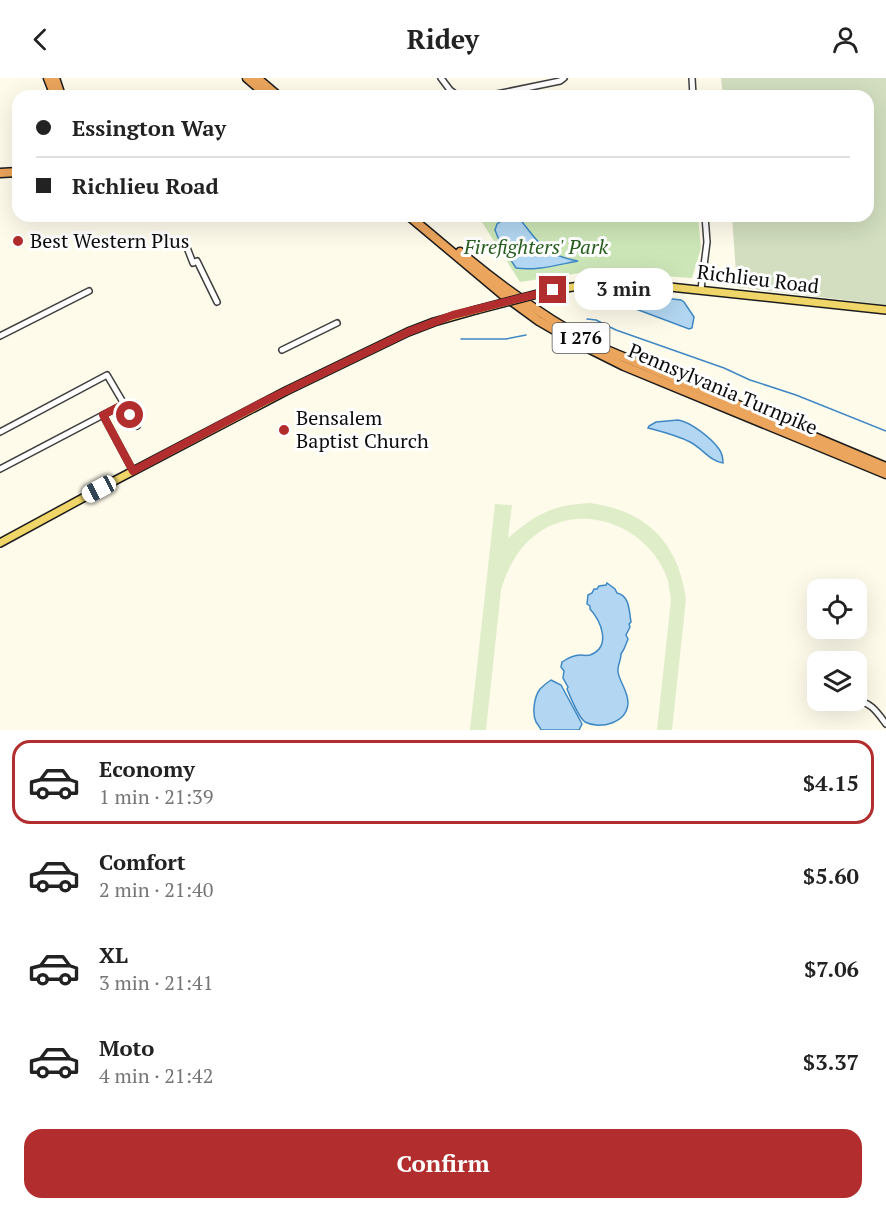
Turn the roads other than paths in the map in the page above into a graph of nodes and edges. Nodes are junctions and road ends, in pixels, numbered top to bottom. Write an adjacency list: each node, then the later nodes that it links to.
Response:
1 (247, 78): 4 (highway)
2 (257, 78): 5 (highway)
3 (564, 78): 6 (street)
4 (261, 90)
5 (271, 90)
6 (516, 90)
7 (416, 222): 25 (highway, Pennsylvania Turnpike / I 276)
8 (425, 222): 22 (highway, Pennsylvania Turnpike / I 276)
9 (705, 222): 11 (street)
10 (186, 245): 13 (street)
11 (701, 289): 14 (main road, Richlieu Road); 24 (main road, Richlieu Road, bridge)
12 (89, 291): 16 (street)
13 (217, 302)
14 (886, 310)
15 (337, 323): 17 (street)
16 (0, 336)
17 (282, 350)
18 (124, 404): 19 (street); 20 (street); 21 (street)
19 (103, 415): 23 (street); 24 (street)
20 (137, 426)
21 (0, 432)
22 (886, 467)
23 (0, 469)
24 (133, 471): 26 (main road, Richlieu Road)
25 (886, 474)
26 (0, 543)
27 (867, 703): 28 (street)
28 (886, 724)

